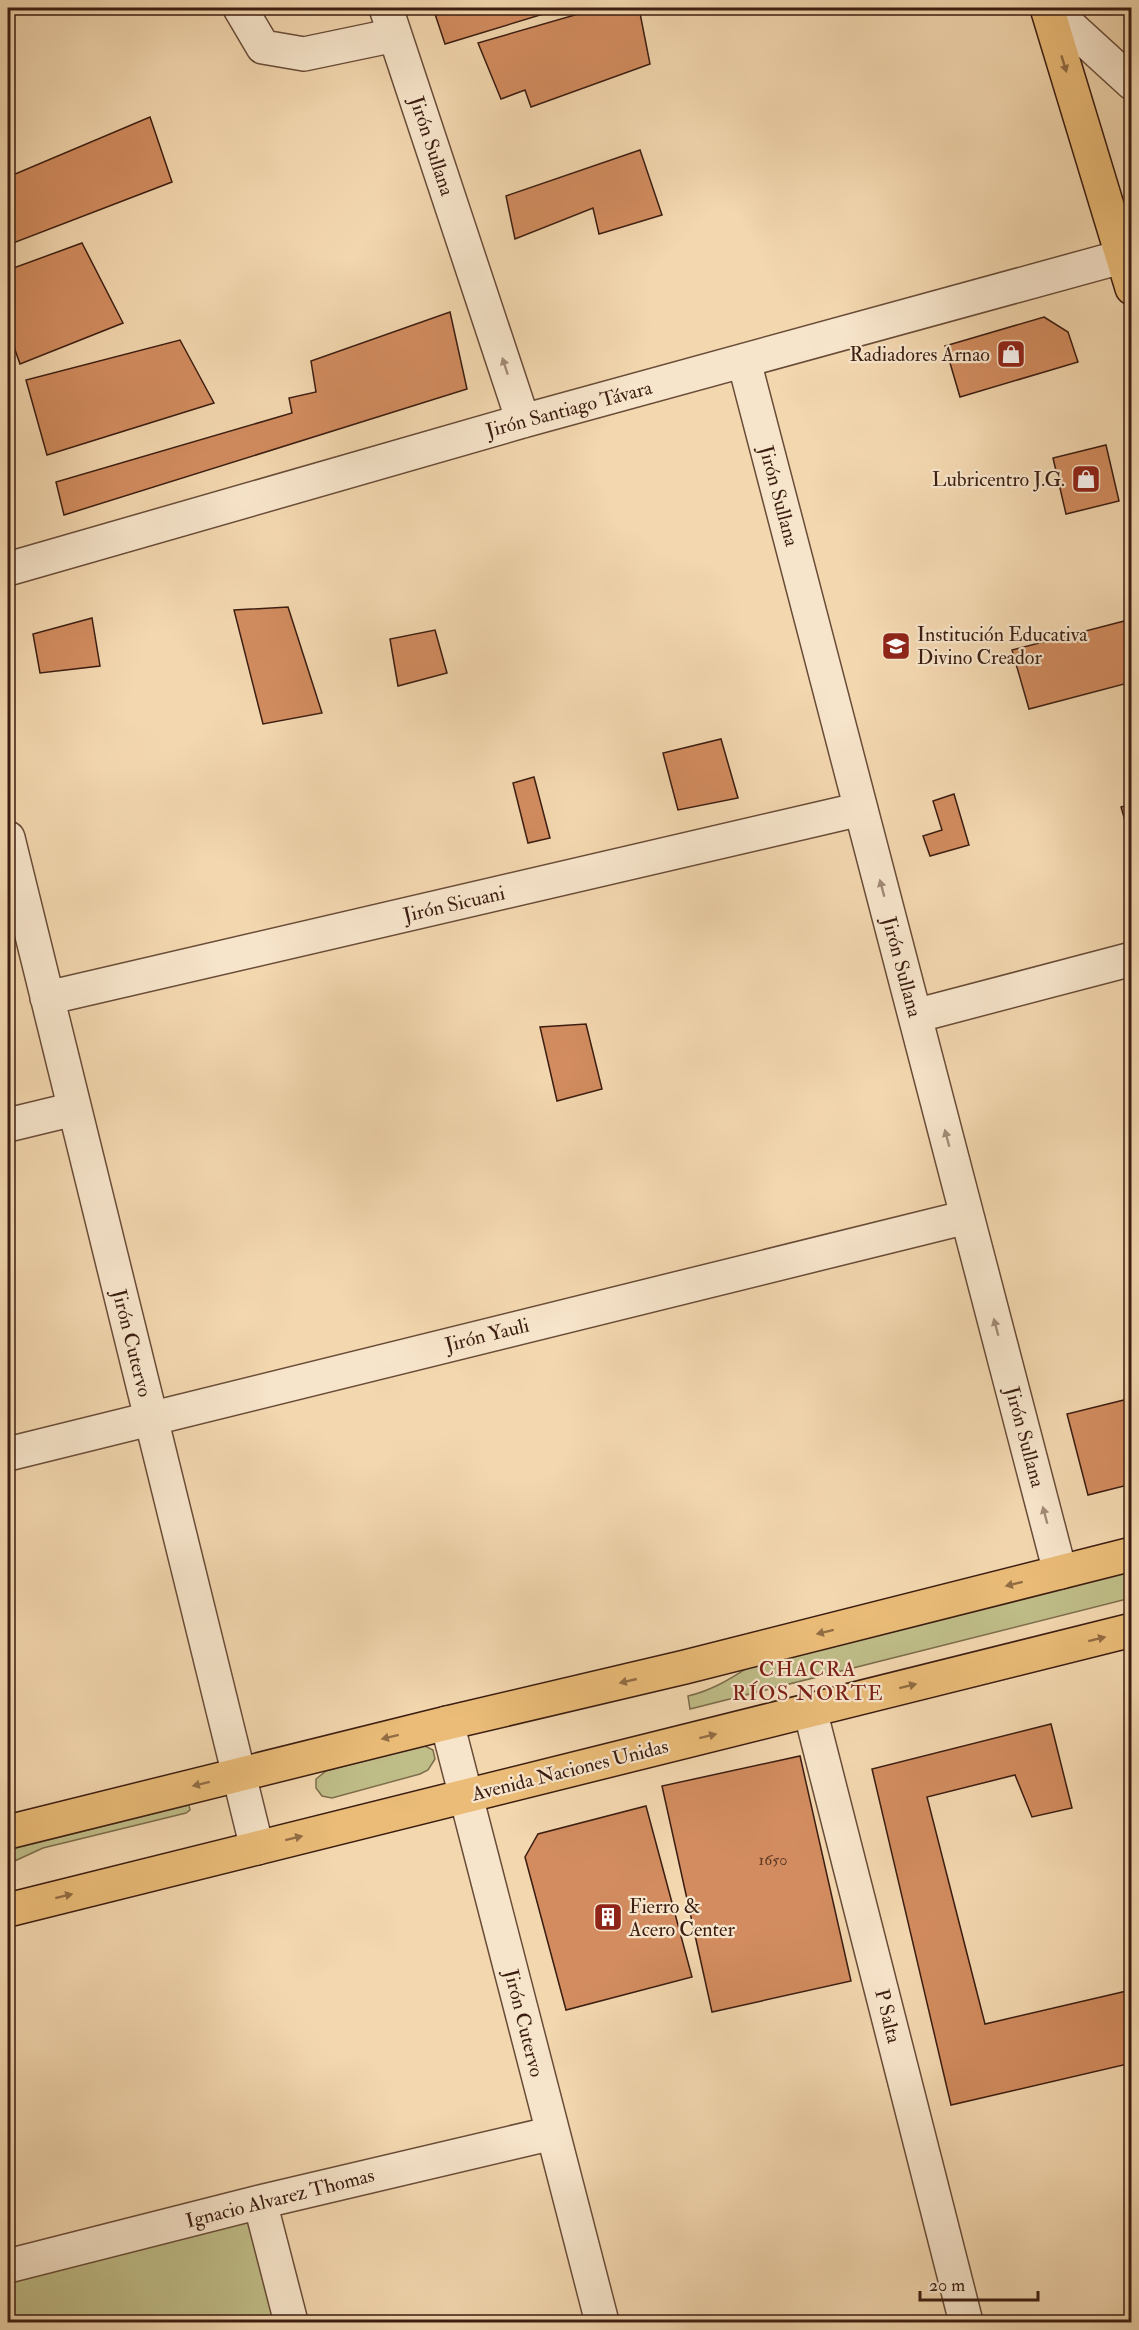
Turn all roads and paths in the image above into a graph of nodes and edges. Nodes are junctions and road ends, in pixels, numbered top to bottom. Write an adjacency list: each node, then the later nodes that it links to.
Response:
1 (240, 8): 3 (street)
2 (1048, 8): 4 (street); 5 (main road, one-way to 5)
3 (391, 21): 8 (street, Jirón Sullana, one-way to 3)
4 (1131, 83)
5 (1127, 256): 6 (main road); 7 (street, Jirón Santiago Távara)
6 (1131, 288)
7 (744, 361): 8 (street, Jirón Santiago Távara); 10 (street, Jirón Sullana)
8 (524, 422): 9 (street, Jirón Santiago Távara)
9 (8, 569)
10 (861, 809): 13 (street, Jirón Sicuani); 14 (street, Jirón Sullana, one-way to 10)
11 (8, 838): 13 (street, Jirón Cutervo)
12 (1131, 959): 14 (street)
13 (47, 998): 15 (street, Jirón Cutervo)
14 (915, 1016): 17 (street, Jirón Sullana, one-way to 14)
15 (74, 1109): 16 (street); 18 (street, Jirón Cutervo)
16 (8, 1125)
17 (967, 1217): 18 (street, Jirón Yauli); 21 (street, Jirón Sullana, one-way to 17)
18 (150, 1418): 19 (street, Jirón Yauli); 25 (street, Jirón Cutervo)
19 (8, 1455)
20 (1131, 1554): 21 (main road)
21 (1060, 1572): 24 (main road, one-way to 24)
22 (1131, 1630): 23 (main road, Avenida Naciones Unidas, one-way to 22)
23 (810, 1710): 26 (main road, Avenida Naciones Unidas, one-way to 23); 35 (street, P Salta)
24 (447, 1723): 25 (main road, one-way to 25); 26 (street, Jirón Cutervo)
25 (239, 1774): 27 (main road, one-way to 27); 28 (street, Jirón Cutervo)
26 (466, 1796): 28 (main road, Avenida Naciones Unidas, one-way to 26); 30 (street, Jirón Cutervo)
27 (8, 1832)
28 (257, 1848): 29 (main road, Avenida Naciones Unidas, one-way to 28)
29 (8, 1910)
30 (553, 2133): 31 (street, Ignacio Alvarez Thomas); 34 (street, Jirón Cutervo)
31 (260, 2202): 32 (street, Ignacio Alvarez Thomas); 33 (street)
32 (8, 2266)
33 (291, 2322)
34 (602, 2322)
35 (966, 2322)

